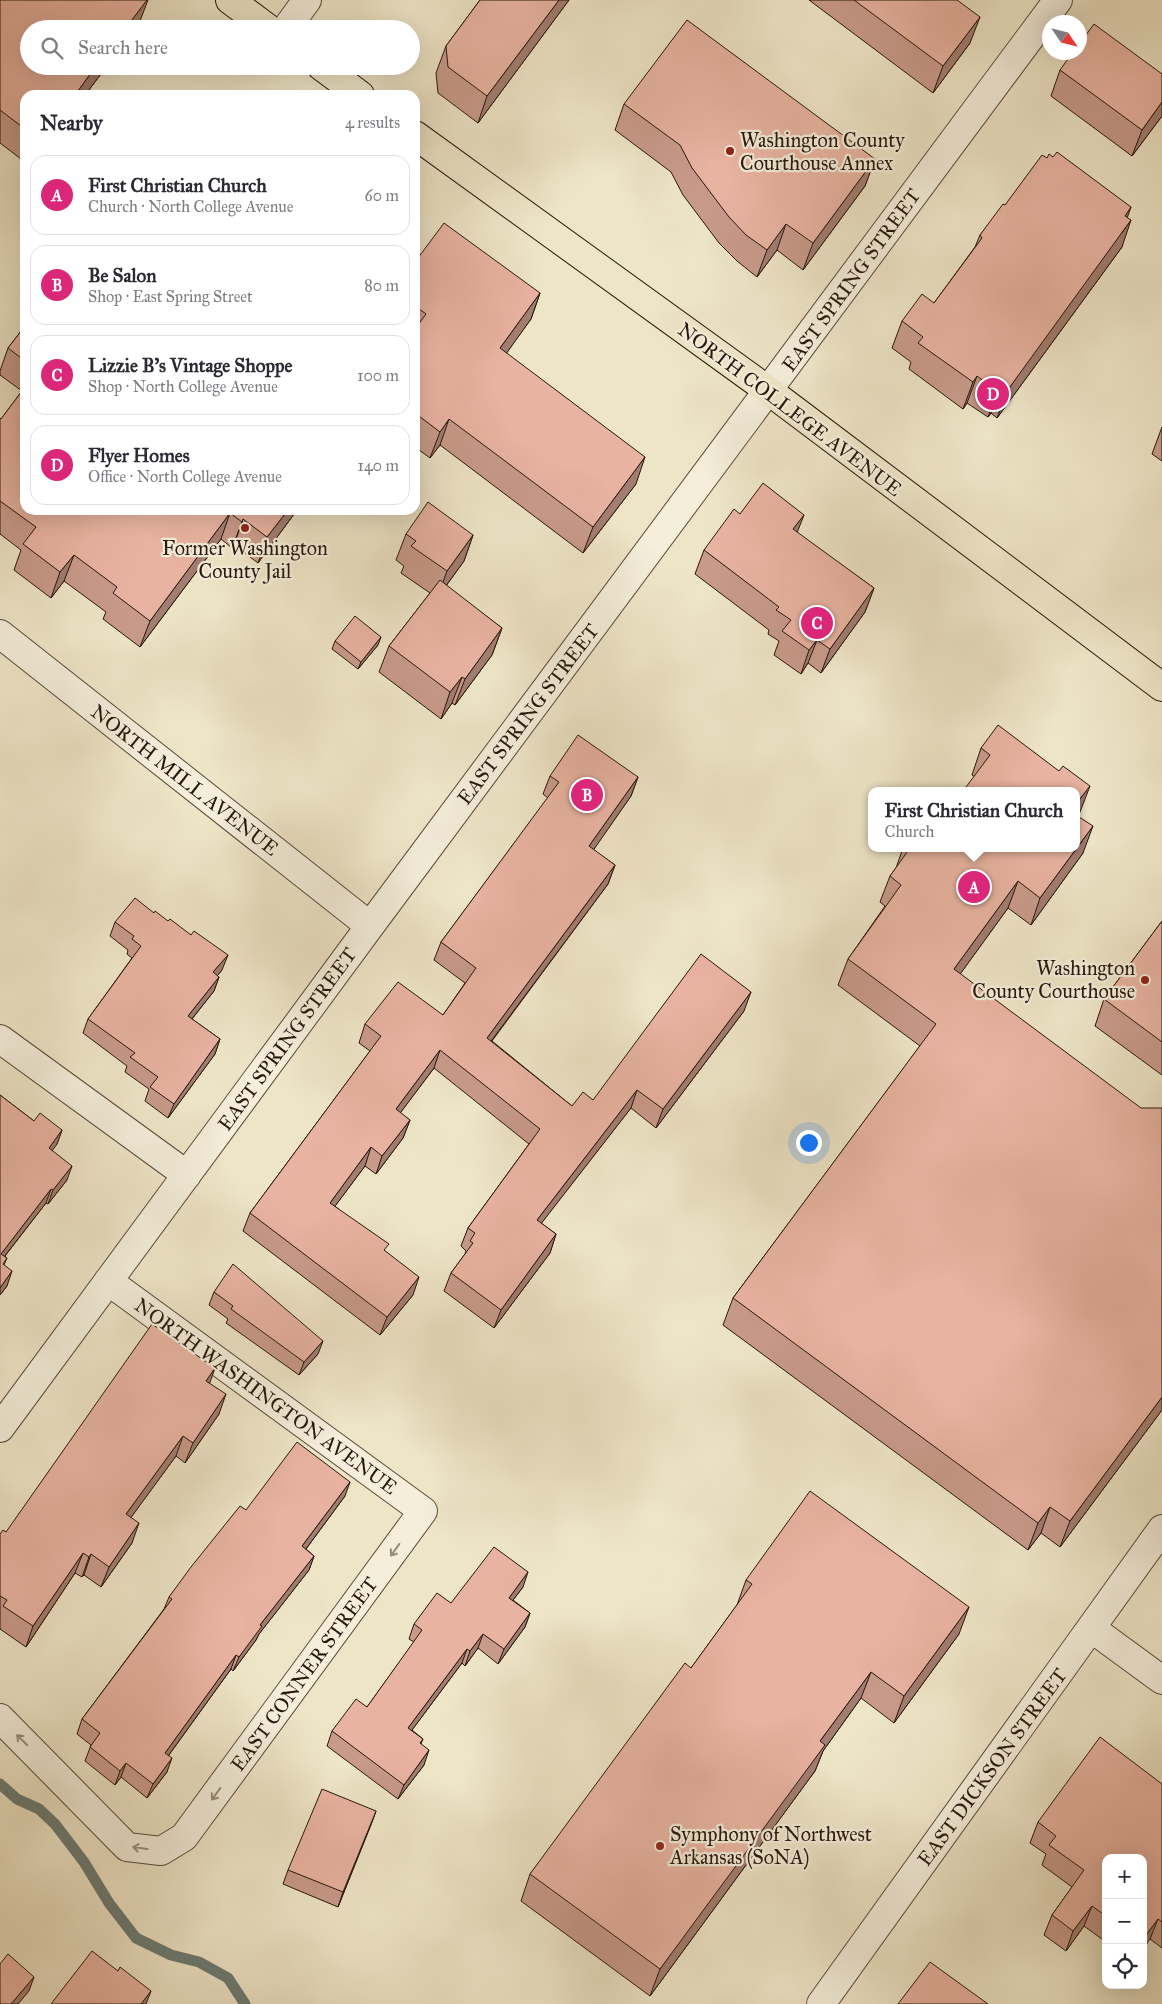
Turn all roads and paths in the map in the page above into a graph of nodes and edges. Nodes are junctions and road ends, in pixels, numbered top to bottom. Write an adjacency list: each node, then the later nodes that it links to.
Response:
1 (230, 0): 4 (main road)
2 (307, 0): 5 (street)
3 (1058, 0): 9 (street, EAST SPRING STREET)
4 (257, 20)
5 (293, 20)
6 (333, 75): 7 (main road)
7 (353, 90)
8 (420, 139): 9 (main road, NORTH COLLEGE AVENUE)
9 (769, 391): 11 (main road, NORTH COLLEGE AVENUE); 12 (street, EAST SPRING STREET)
10 (0, 634): 12 (street, NORTH MILL AVENUE)
11 (1162, 687)
12 (370, 926): 14 (street, EAST SPRING STREET)
13 (0, 1039): 14 (street)
14 (187, 1175): 15 (street, EAST SPRING STREET)
15 (108, 1281): 16 (street, EAST SPRING STREET); 17 (street, NORTH WASHINGTON AVENUE)
16 (0, 1428)
17 (423, 1511): 21 (street, EAST CONNER STREET, one-way to 21)
18 (1162, 1529): 19 (street, EAST DICKSON STREET)
19 (1091, 1628): 20 (street); 22 (street, EAST DICKSON STREET)
20 (1162, 1680)
21 (0, 1718)
22 (821, 2004)

